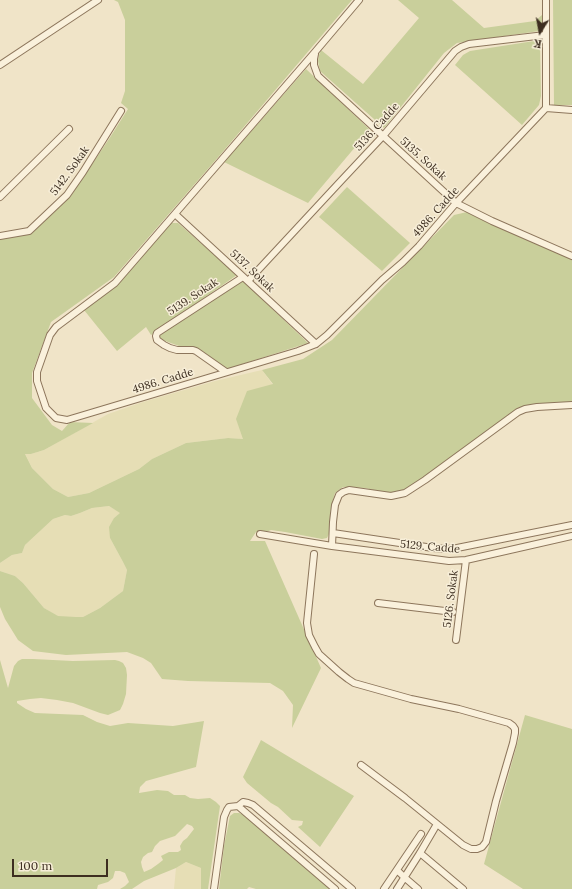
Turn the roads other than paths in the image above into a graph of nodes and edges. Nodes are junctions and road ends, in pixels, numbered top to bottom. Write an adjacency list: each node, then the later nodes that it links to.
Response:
1 (98, 0): 6 (street)
2 (359, 0): 5 (street, 4986. Cadde)
3 (546, 0): 4 (street)
4 (545, 35): 7 (street); 11 (street, 5136. Cadde)
5 (315, 52): 11 (street, 5135. Sokak); 14 (street, 4986. Cadde)
6 (0, 65)
7 (546, 108): 8 (street); 13 (street, 4986. Cadde)
8 (572, 110)
9 (121, 111): 15 (street, 5142. Sokak)
10 (69, 129): 12 (street)
11 (383, 136): 13 (street, 5135. Sokak); 17 (street, 5136. Cadde)
12 (0, 197)
13 (456, 203): 16 (street, 5135. Sokak); 18 (street, 4986. Cadde)
14 (175, 214): 17 (street, 5137. Sokak); 19 (street, 4986. Cadde)
15 (0, 236)
16 (572, 256)
17 (246, 279): 18 (street, 5137. Sokak); 19 (street, 5139. Sokak)
18 (316, 344): 19 (street, 4986. Cadde)
19 (226, 372)
20 (572, 405): 22 (street)
21 (572, 525): 22 (street, 5129. Cadde)
22 (334, 533): 25 (street)
23 (260, 534): 25 (street, 5129. Cadde)
24 (572, 536): 27 (street, 5129. Cadde)
25 (332, 546): 27 (street, 5129. Cadde)
26 (314, 554): 33 (street)
27 (466, 560): 30 (street, 5126. Sokak)
28 (378, 603): 29 (street)
29 (453, 612)
30 (456, 640)
31 (360, 765): 33 (street)
32 (238, 806): 38 (street); 39 (street); 40 (street)
33 (437, 824): 35 (street)
34 (421, 834): 36 (street)
35 (420, 853): 37 (street); 44 (street)
36 (397, 870): 37 (street); 41 (street)
37 (404, 878): 42 (street); 43 (street)
38 (214, 889)
39 (335, 889)
40 (352, 889)
41 (384, 889)
42 (397, 889)
43 (418, 889)
44 (463, 889)

